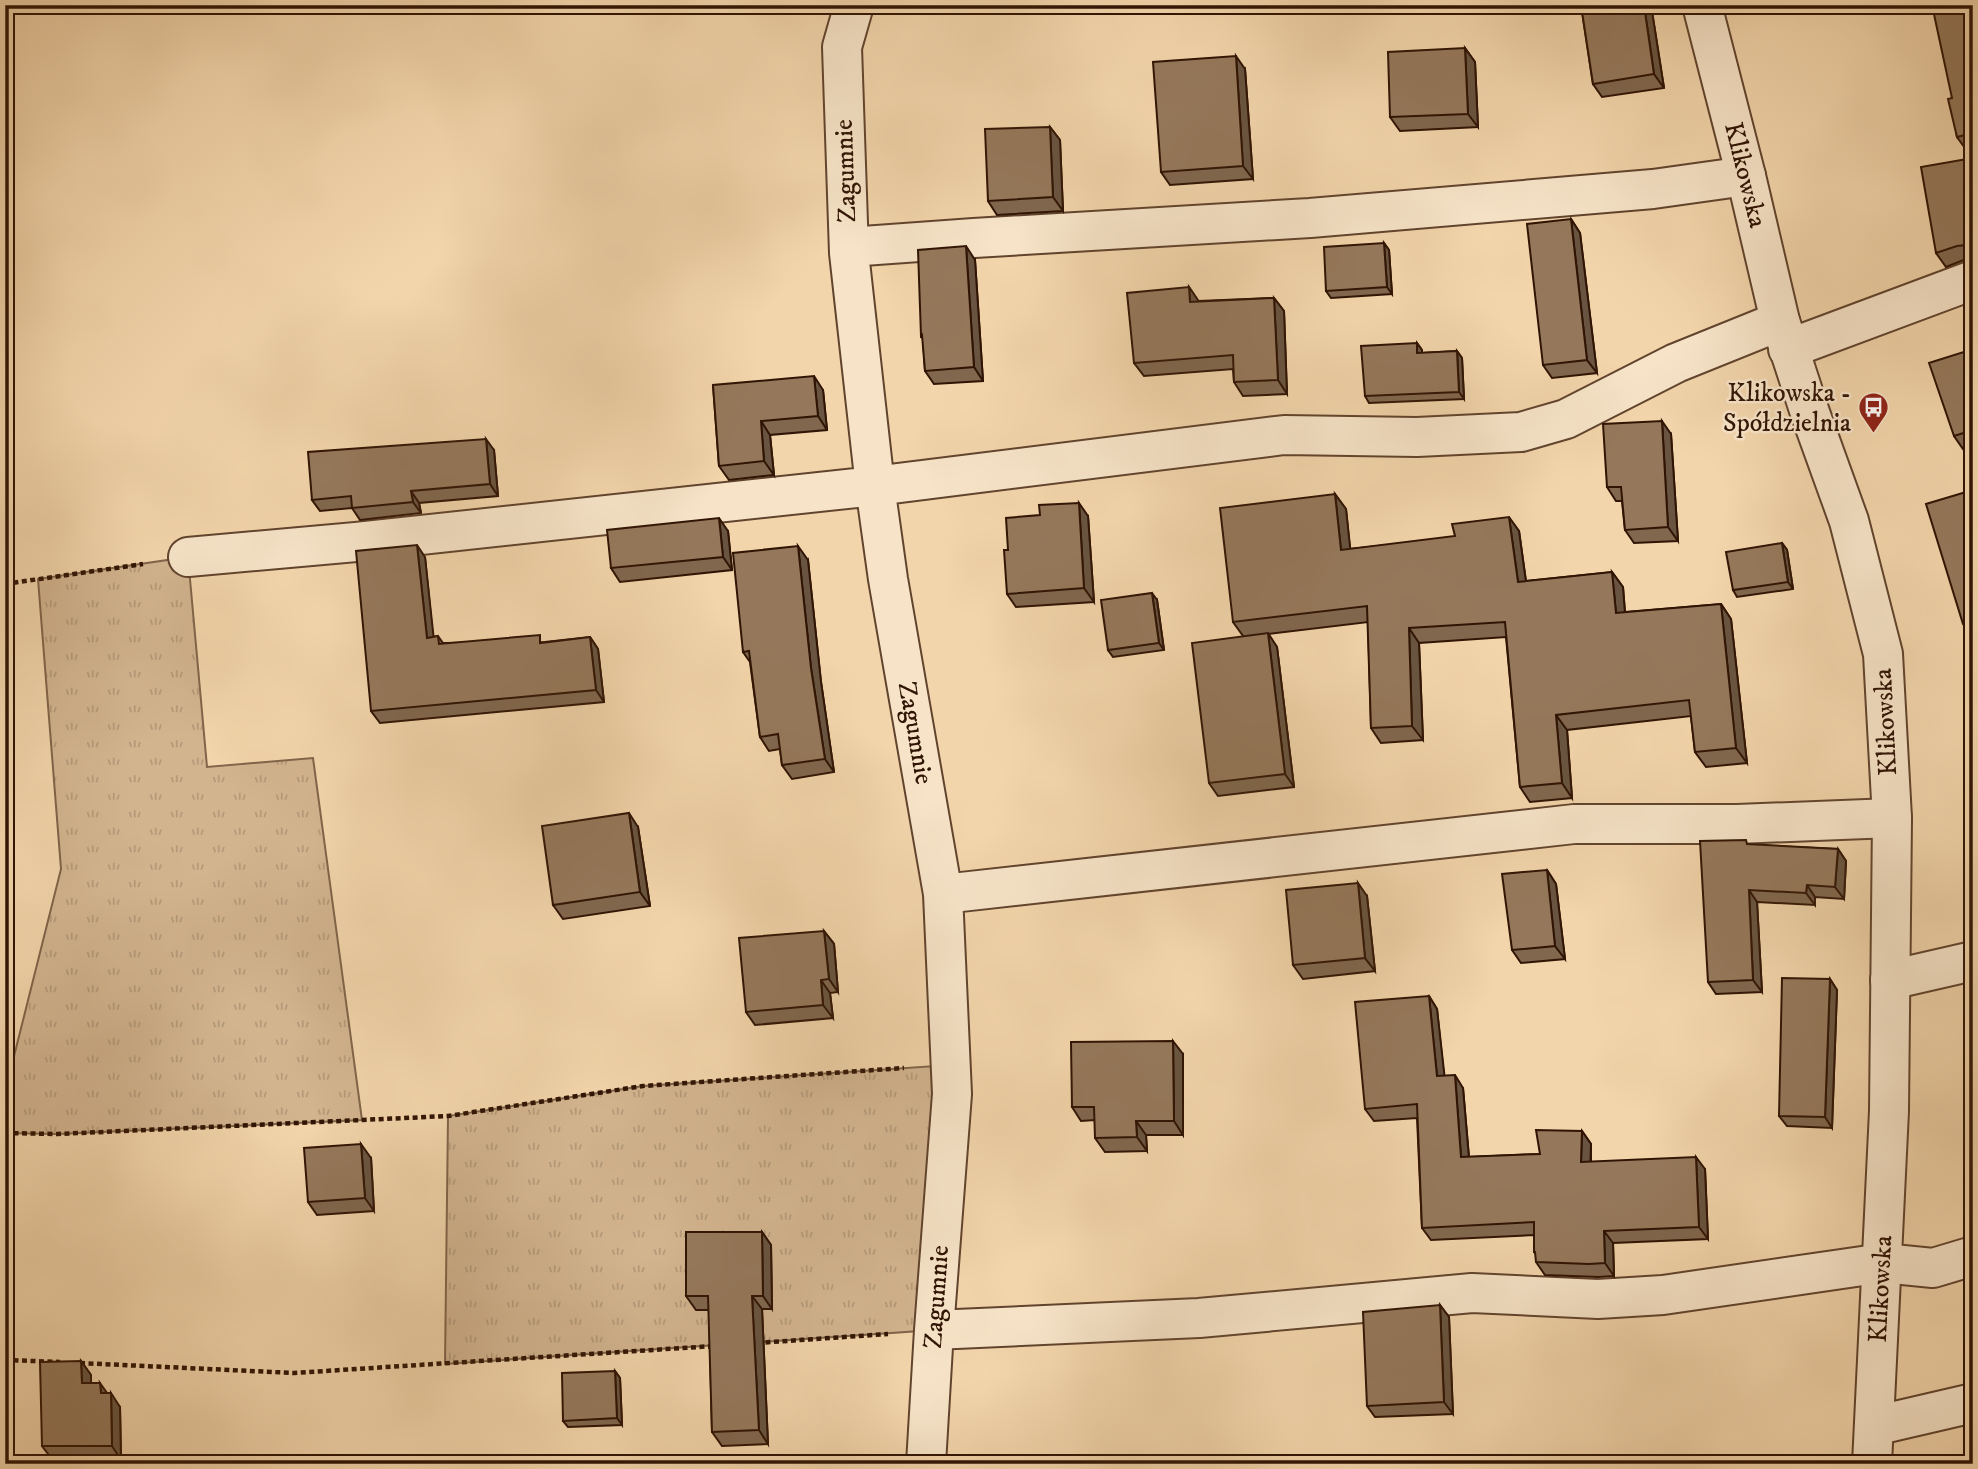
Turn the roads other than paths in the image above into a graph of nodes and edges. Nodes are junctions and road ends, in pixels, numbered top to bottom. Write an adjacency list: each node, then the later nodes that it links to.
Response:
1 (853, 5): 4 (street, Zagumnie)
2 (1702, 5): 3 (street, Klikowska)
3 (1746, 176): 4 (street); 6 (street, Klikowska)
4 (849, 247): 7 (street, Zagumnie)
5 (1973, 280): 6 (street)
6 (1784, 335): 7 (street); 9 (street, Klikowska)
7 (875, 486): 8 (street); 10 (street, Zagumnie)
8 (188, 557)
9 (1892, 818): 10 (street); 12 (street, Klikowska)
10 (943, 894): 15 (street, Zagumnie)
11 (1973, 961): 12 (street)
12 (1890, 980): 14 (street, Klikowska)
13 (1973, 1256): 14 (street)
14 (1883, 1263): 15 (street); 17 (street, Klikowska)
15 (934, 1330): 18 (street, Zagumnie)
16 (1973, 1403): 17 (street)
17 (1874, 1426): 19 (street, Klikowska)
18 (926, 1464)
19 (1872, 1464)

